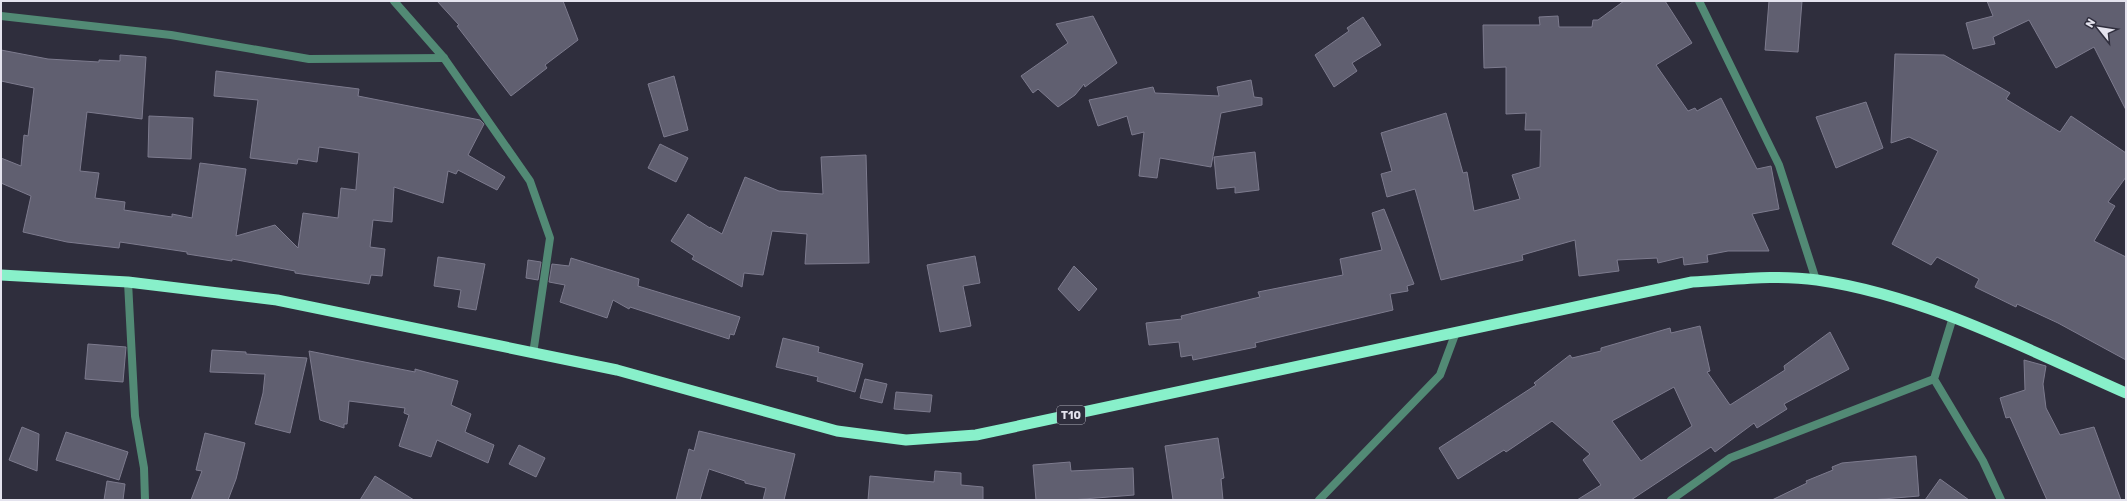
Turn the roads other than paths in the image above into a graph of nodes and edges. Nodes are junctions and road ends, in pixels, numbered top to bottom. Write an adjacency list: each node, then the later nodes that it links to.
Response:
1 (394, 1): 4 (street)
2 (1699, 1): 6 (street)
3 (1, 16): 4 (street)
4 (444, 58): 10 (street)
5 (1, 275): 7 (highway, T10)
6 (1816, 280): 8 (highway, T10); 9 (highway, T10)
7 (128, 282): 10 (highway, T10); 13 (street)
8 (1953, 317): 11 (street); 12 (highway, T10)
9 (1456, 332): 10 (highway, T10); 14 (street)
10 (533, 354)
11 (1934, 379): 15 (street); 16 (street)
12 (2126, 393)
13 (145, 500)
14 (1319, 500)
15 (1671, 500)
16 (2001, 500)

